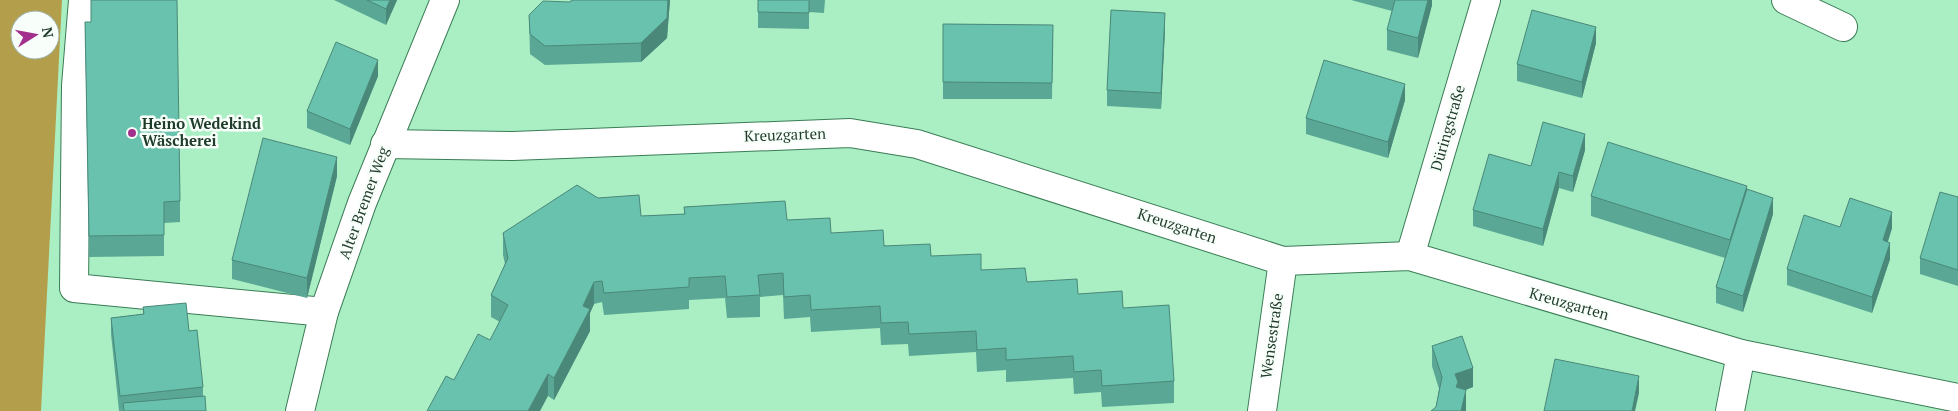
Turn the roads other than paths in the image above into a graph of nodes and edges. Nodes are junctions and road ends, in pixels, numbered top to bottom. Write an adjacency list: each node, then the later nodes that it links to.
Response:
1 (83, 0): 9 (street)
2 (444, 0): 6 (street, Alter Bremer Weg)
3 (1486, 0): 7 (street, Düringstraße)
4 (1786, 0): 5 (street)
5 (1843, 27)
6 (385, 144): 8 (street, Kreuzgarten); 9 (street, Alter Bremer Weg)
7 (1410, 256): 8 (street, Kreuzgarten); 10 (street, Kreuzgarten)
8 (1283, 260): 13 (street, Wensestraße)
9 (324, 312): 12 (street, Alter Bremer Weg)
10 (1741, 354): 11 (street, Kreuzgarten); 14 (street)
11 (1958, 398)
12 (300, 411)
13 (1262, 411)
14 (1730, 411)

